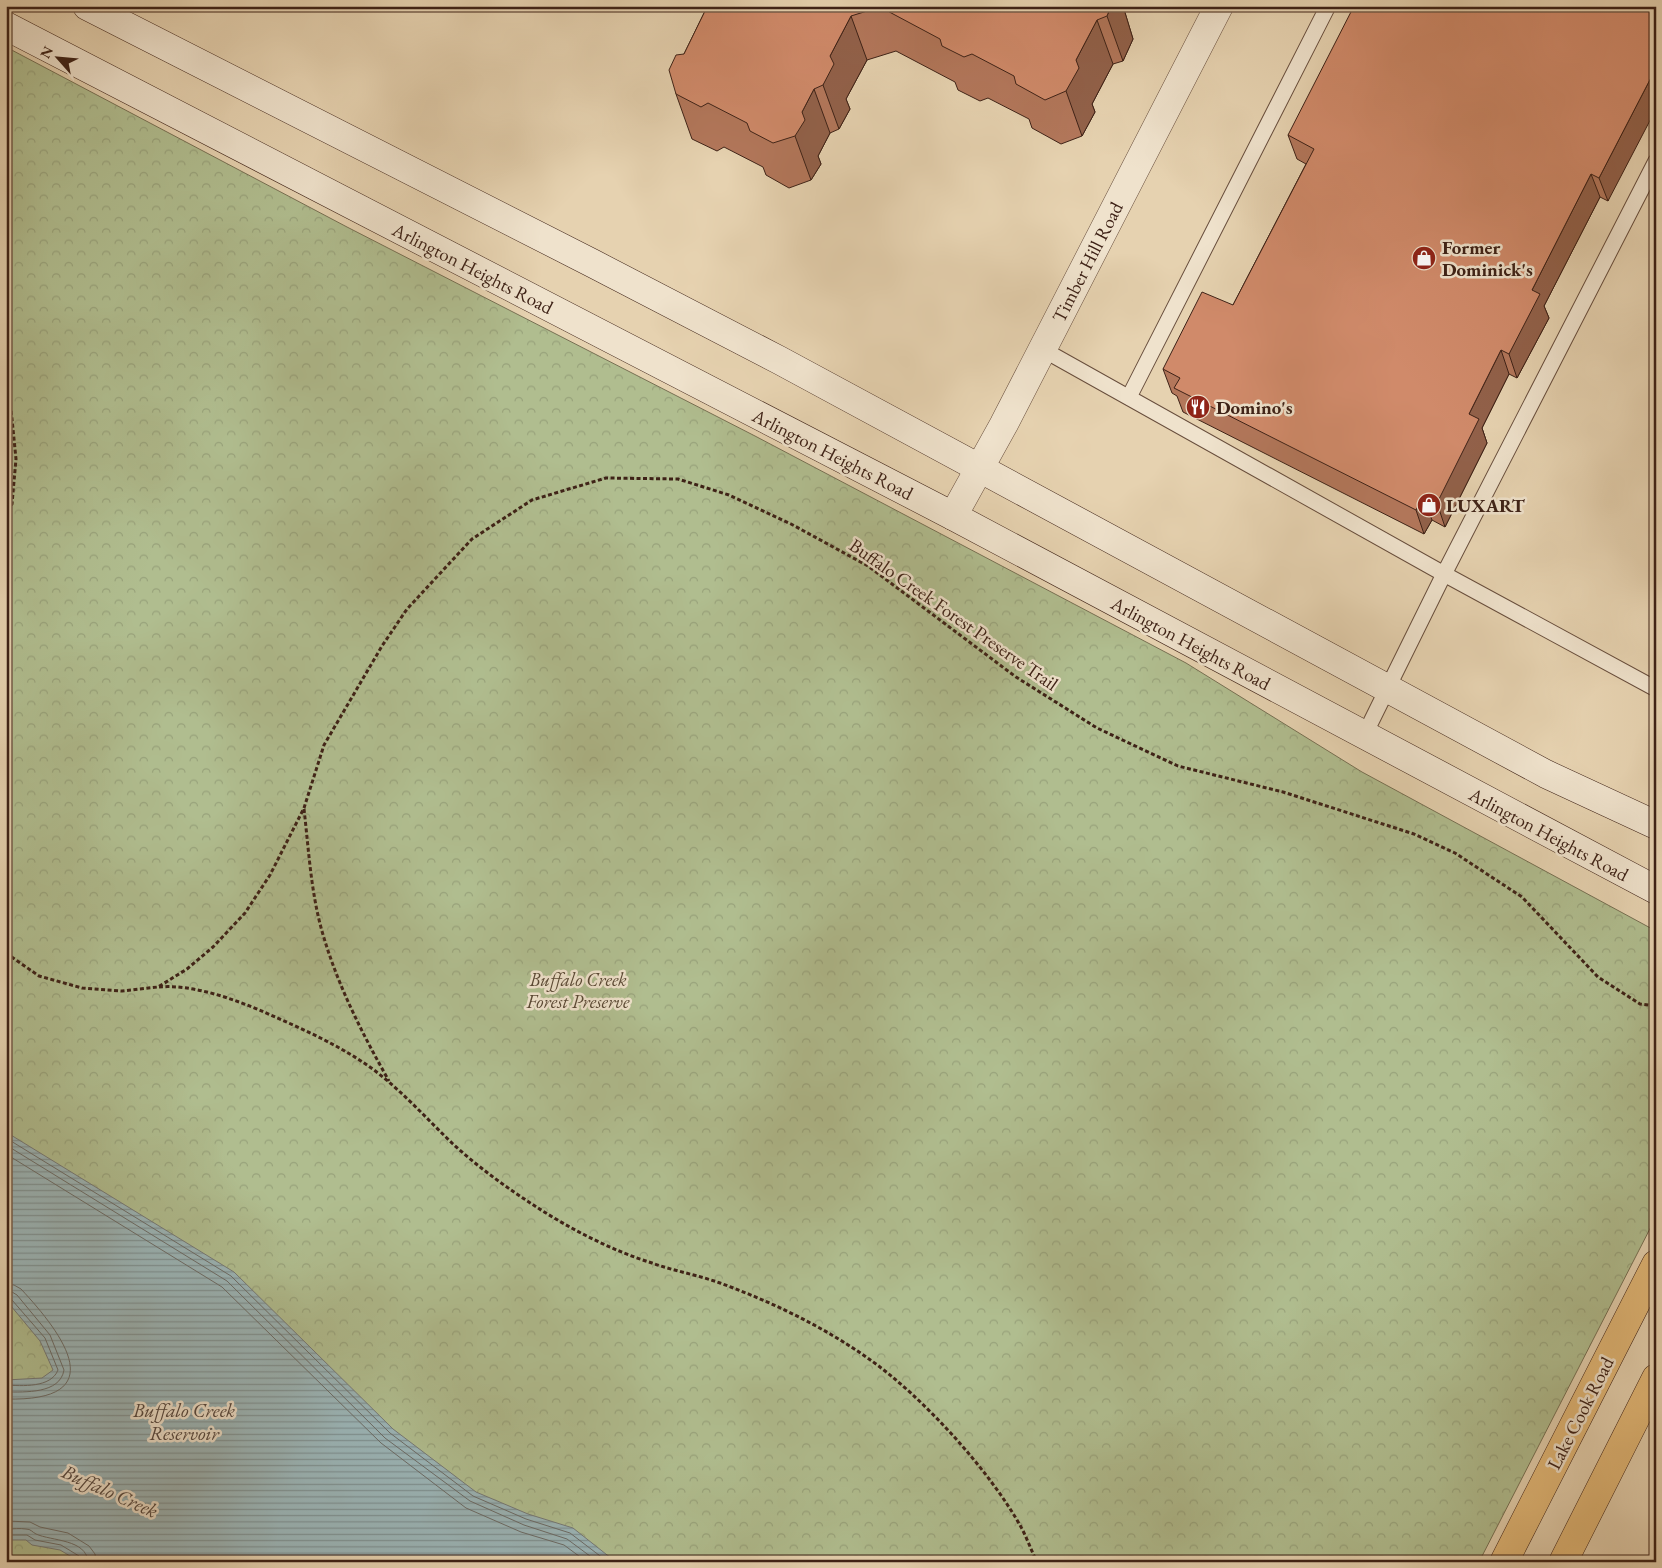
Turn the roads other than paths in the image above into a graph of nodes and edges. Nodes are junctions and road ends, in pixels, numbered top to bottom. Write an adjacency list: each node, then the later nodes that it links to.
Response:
1 (87, 6): 8 (main road)
2 (1219, 6): 6 (main road, Timber Hill Road)
3 (1328, 6): 7 (lane)
4 (6, 26): 9 (main road, Arlington Heights Road)
5 (1656, 161): 10 (lane)
6 (1042, 349): 7 (lane); 8 (main road, Timber Hill Road)
7 (1129, 397): 10 (lane)
8 (980, 468): 9 (main road, Timber Hill Road); 11 (main road)
9 (953, 516): 13 (main road, Arlington Heights Road)
10 (1444, 574): 11 (lane); 12 (lane)
11 (1388, 688): 13 (lane); 14 (main road)
12 (1656, 689)
13 (1364, 736): 15 (main road, Arlington Heights Road)
14 (1656, 825)
15 (1656, 890)
16 (1656, 1264): 18 (main road, Lake Cook Road)
17 (1656, 1378): 19 (main road)
18 (1504, 1562)
19 (1563, 1562)

